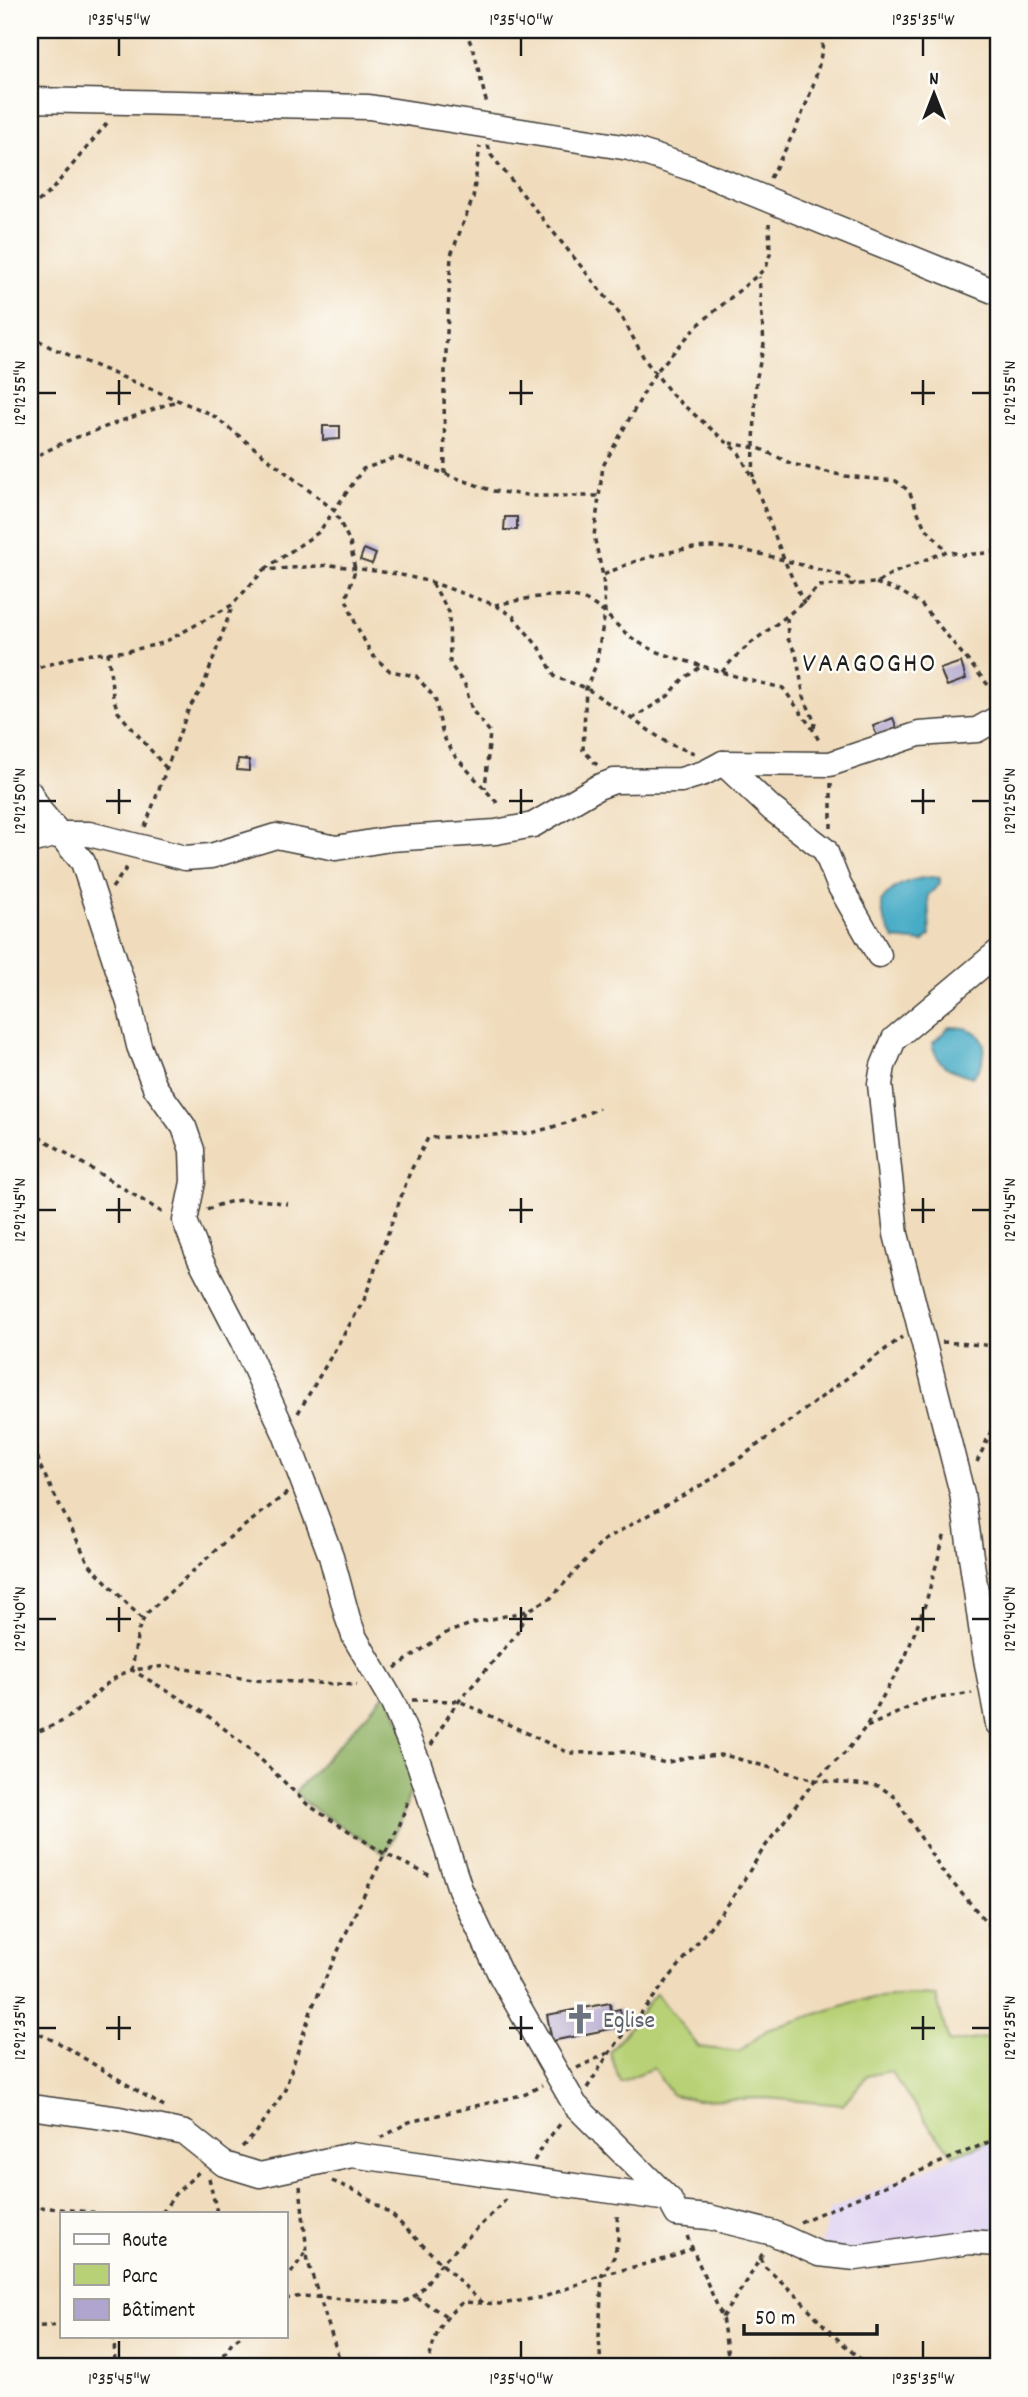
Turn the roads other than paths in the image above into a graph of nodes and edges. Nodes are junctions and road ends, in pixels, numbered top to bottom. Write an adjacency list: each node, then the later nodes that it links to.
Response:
1 (30, 100): 2 (street)
2 (998, 293)
3 (998, 718): 4 (street)
4 (723, 763): 6 (street); 9 (street)
5 (30, 793): 6 (street)
6 (60, 834): 7 (street); 12 (street)
7 (30, 841)
8 (998, 952): 10 (street)
9 (879, 955)
10 (998, 1724)
11 (30, 2107): 12 (street)
12 (673, 2206): 13 (street)
13 (998, 2244)

